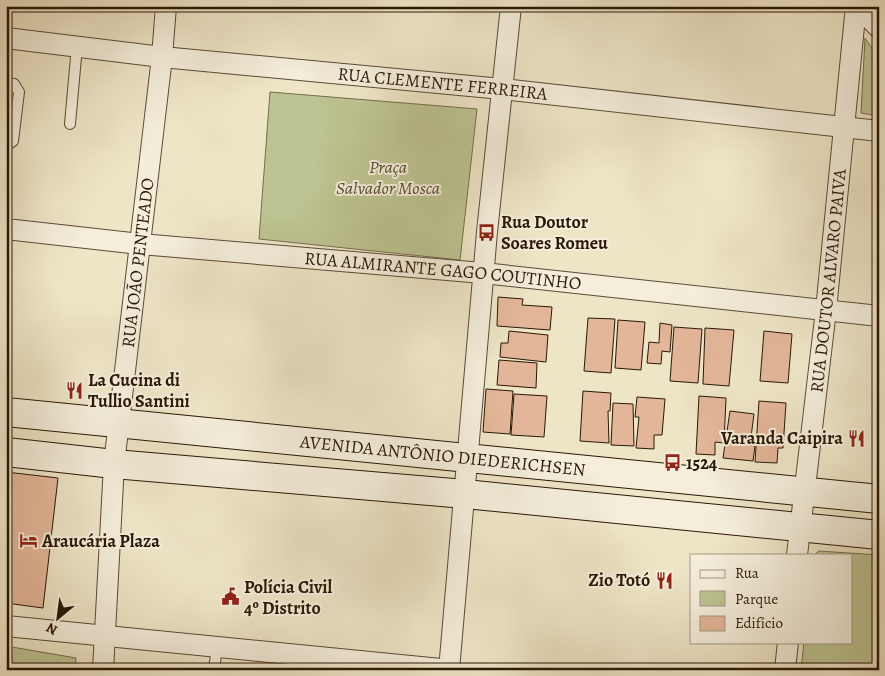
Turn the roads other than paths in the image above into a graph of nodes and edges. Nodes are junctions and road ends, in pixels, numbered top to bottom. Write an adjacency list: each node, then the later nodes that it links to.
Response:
1 (166, 6): 7 (street, RUA JOÃO PENTEADO)
2 (511, 6): 9 (street)
3 (857, 6): 4 (street); 11 (street, RUA DOUTOR ALVARO PAIVA)
4 (879, 28)
5 (6, 38): 6 (street, RUA CLEMENTE FERREIRA)
6 (77, 46): 7 (street, RUA CLEMENTE FERREIRA); 10 (lane)
7 (162, 57): 9 (street, RUA CLEMENTE FERREIRA); 15 (street, RUA JOÃO PENTEADO)
8 (6, 83): 13 (lane)
9 (502, 90): 11 (street, RUA CLEMENTE FERREIRA); 16 (street)
10 (70, 124)
11 (844, 126): 12 (street, RUA CLEMENTE FERREIRA); 17 (street, RUA DOUTOR ALVARO PAIVA)
12 (879, 131)
13 (6, 146)
14 (6, 229): 15 (street, RUA ALMIRANTE GAGO COUTINHO)
15 (140, 244): 16 (street, RUA ALMIRANTE GAGO COUTINHO); 20 (street, RUA JOÃO PENTEADO)
16 (483, 273): 17 (street, RUA ALMIRANTE GAGO COUTINHO); 22 (street)
17 (826, 310): 18 (street, RUA ALMIRANTE GAGO COUTINHO); 24 (street, RUA DOUTOR ALVARO PAIVA)
18 (879, 316)
19 (6, 412): 20 (main road, AVENIDA ANTÔNIO DIEDERICHSEN)
20 (119, 423): 22 (main road, AVENIDA ANTÔNIO DIEDERICHSEN); 23 (street, RUA JOÃO PENTEADO)
21 (6, 452): 23 (main road, AVENIDA ANTÔNIO DIEDERICHSEN)
22 (468, 457): 24 (main road, AVENIDA ANTÔNIO DIEDERICHSEN); 25 (street)
23 (114, 464): 25 (main road, AVENIDA ANTÔNIO DIEDERICHSEN); 31 (street, RUA JOÃO PENTEADO)
24 (804, 493): 26 (main road, AVENIDA ANTÔNIO DIEDERICHSEN); 27 (street, RUA DOUTOR ALVARO PAIVA)
25 (465, 494): 27 (main road, AVENIDA ANTÔNIO DIEDERICHSEN); 36 (street)
26 (876, 494)
27 (800, 527): 28 (main road, AVENIDA ANTÔNIO DIEDERICHSEN); 29 (street, RUA DOUTOR ALVARO PAIVA)
28 (879, 534)
29 (797, 554)
30 (6, 626): 31 (street)
31 (106, 637): 33 (street); 34 (street, RUA JOÃO PENTEADO)
32 (788, 644): 37 (street)
33 (217, 647): 35 (lane); 36 (street)
34 (103, 670)
35 (214, 670)
36 (449, 670)
37 (786, 670)

